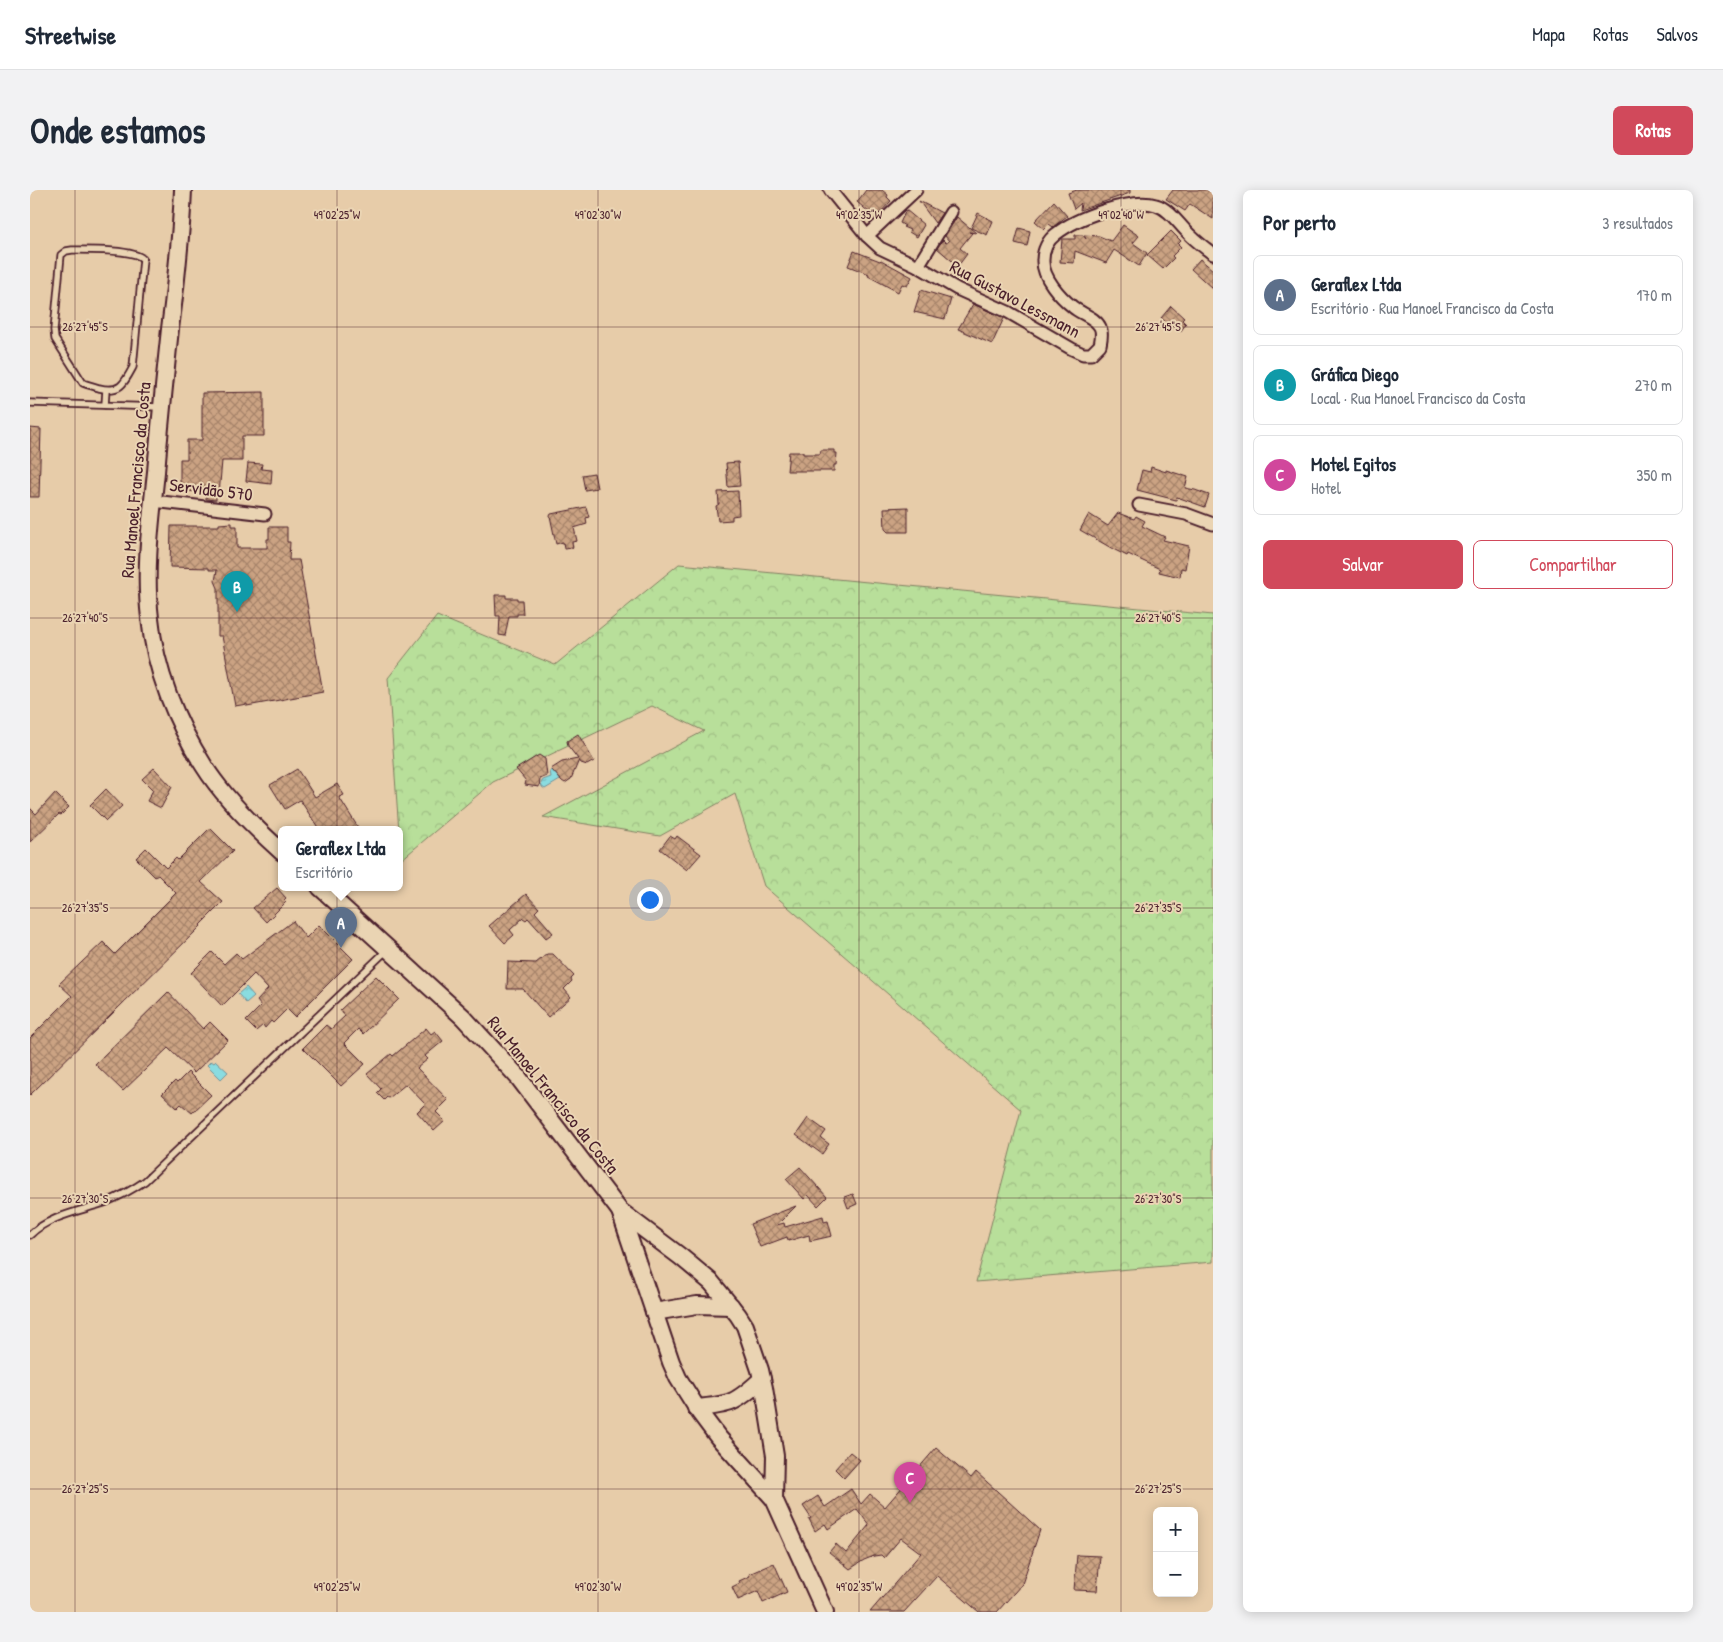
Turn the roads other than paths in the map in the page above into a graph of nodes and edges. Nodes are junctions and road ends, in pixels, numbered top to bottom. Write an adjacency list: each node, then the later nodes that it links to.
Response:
1 (183, 190): 11 (main road, Rua Manoel Francisco da Costa)
2 (830, 190): 5 (street, Rua Gustavo Lessmann)
3 (916, 190): 5 (street)
4 (950, 212): 7 (street)
5 (867, 236): 7 (street, Rua Gustavo Lessmann)
6 (1213, 254): 7 (street, Rua Gustavo Lessmann)
7 (918, 266)
8 (106, 390): 8 (lane); 10 (lane)
9 (30, 403): 10 (lane)
10 (105, 405): 11 (lane)
11 (162, 406): 12 (main road, Rua Manoel Francisco da Costa)
12 (153, 501): 14 (street, Servidão 570); 16 (main road, Rua Manoel Francisco da Costa)
13 (1139, 506): 15 (street)
14 (265, 514)
15 (1213, 524)
16 (278, 848)
17 (324, 891): 18 (main road, Rua Manoel Francisco da Costa)
18 (389, 949): 19 (main road, Rua Manoel Francisco da Costa); 20 (lane)
19 (620, 1211): 21 (main road, Rua Manoel Francisco da Costa); 22 (main road, Rua Manoel Francisco da Costa)
20 (30, 1235)
21 (732, 1306): 22 (main road); 23 (main road, Rua Manoel Francisco da Costa)
22 (654, 1312): 24 (main road, Rua Manoel Francisco da Costa)
23 (762, 1379): 24 (main road); 25 (main road, Rua Manoel Francisco da Costa)
24 (696, 1408): 25 (main road, Rua Manoel Francisco da Costa)
25 (774, 1500): 26 (main road, Rua Manoel Francisco da Costa)
26 (825, 1612)

